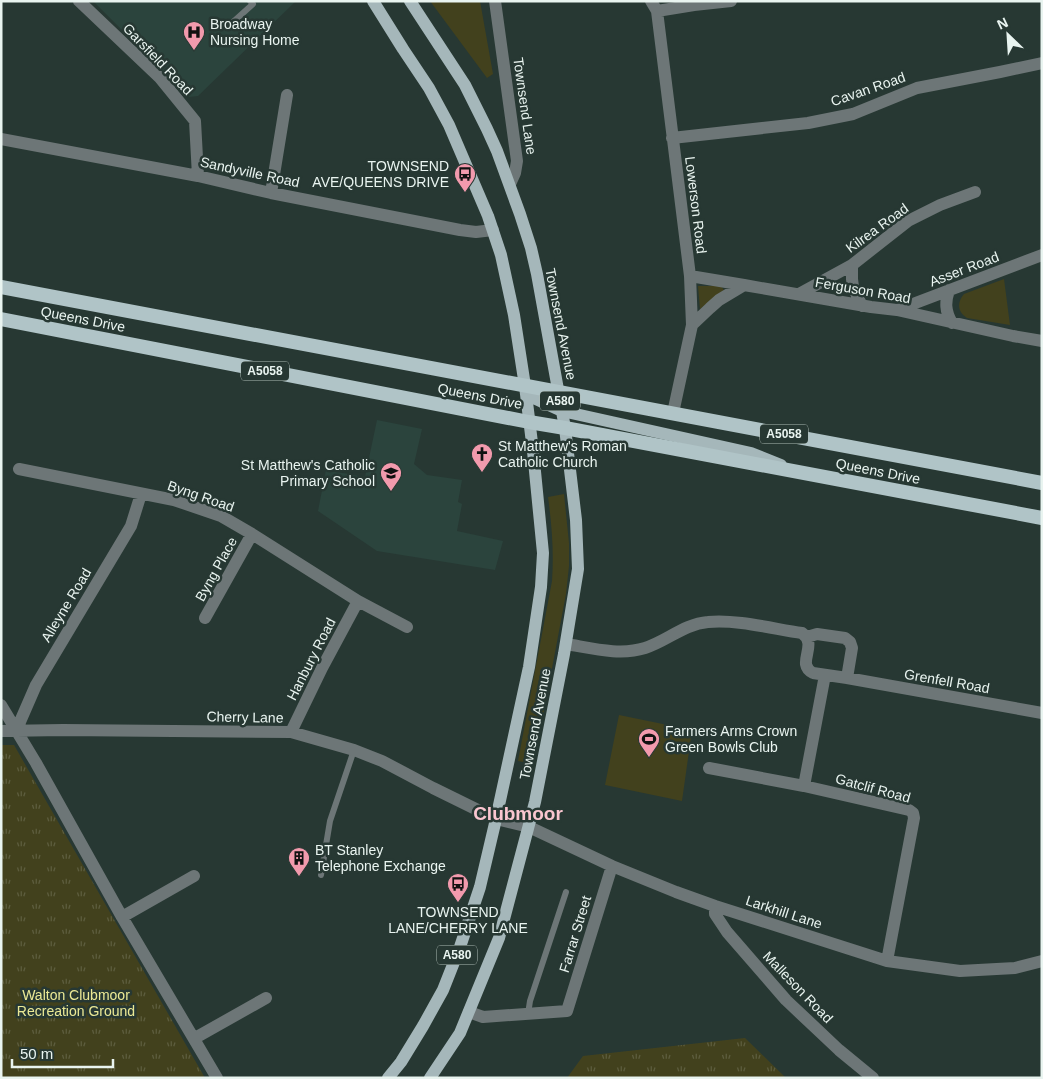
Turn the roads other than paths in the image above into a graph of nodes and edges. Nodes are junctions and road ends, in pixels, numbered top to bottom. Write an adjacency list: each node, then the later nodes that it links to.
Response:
1 (79, 1): 13 (street, Garsfield Road)
2 (250, 1): 8 (lane)
3 (373, 1): 17 (main road, Townsend Avenue / A580)
4 (410, 1): 14 (main road, Townsend Avenue / A580)
5 (495, 1): 14 (street, Townsend Lane)
6 (731, 1): 7 (street)
7 (654, 6): 11 (street, Lowerson Road)
8 (233, 22)
9 (1042, 63): 11 (street, Cavan Road)
10 (287, 95): 16 (street)
11 (672, 138): 20 (street, Lowerson Road)
12 (1, 139): 13 (street, Sandyville Road)
13 (198, 176): 16 (street, Sandyville Road)
14 (510, 184): 32 (main road, Townsend Avenue / A580)
15 (974, 192): 19 (street, Kilrea Road)
16 (271, 193): 17 (street, Sandyville Road)
17 (493, 230): 31 (main road, Townsend Avenue / A580)
18 (1042, 255): 23 (street, Asser Road)
19 (852, 265): 24 (street, Kilrea Road); 25 (street)
20 (690, 276): 21 (street, Ferguson Road); 29 (street, Lowerson Road)
21 (744, 285): 24 (street, Ferguson Road); 29 (street)
22 (1, 287): 31 (highway, Queens Drive / A5058)
23 (950, 290): 26 (street, Asser Road); 28 (street)
24 (799, 294): 25 (street, Ferguson Road)
25 (862, 306): 26 (street, Ferguson Road)
26 (897, 310): 28 (street, Ferguson Road)
27 (1, 320): 35 (highway, Queens Drive / A5058)
28 (952, 322): 30 (street, Ferguson Road)
29 (692, 325): 34 (street, Lowerson Road)
30 (1042, 341)
31 (525, 386): 32 (highway, Queens Drive / A5058); 33 (main road); 35 (main road, Townsend Avenue / A580)
32 (559, 393): 33 (main road, Townsend Avenue / A580); 34 (highway, Queens Drive / A5058)
33 (562, 411): 36 (main road, Townsend Avenue / A580); 38 (main road)
34 (674, 413): 39 (highway, Queens Drive / A5058)
35 (529, 422): 36 (highway, Queens Drive / A5058); 58 (main road, Townsend Avenue / A580)
36 (565, 428): 38 (highway, Queens Drive / A5058); 47 (main road, Townsend Avenue / A580)
37 (19, 469): 40 (street, Byng Road)
38 (802, 473): 41 (highway, Queens Drive / A5058)
39 (1042, 484)
40 (142, 494): 42 (street, Byng Road); 53 (street, Alleyne Road)
41 (1042, 518)
42 (252, 534): 43 (street, Byng Road); 44 (street, Byng Place)
43 (358, 601): 45 (street, Byng Road); 54 (street, Hanbury Road)
44 (205, 618)
45 (408, 627)
46 (806, 637): 47 (street); 48 (street, Grenfell Road); 49 (street)
47 (566, 644): 59 (main road, Townsend Avenue / A580)
48 (825, 675): 49 (street, Grenfell Road); 57 (street)
49 (847, 678): 51 (street, Grenfell Road)
50 (1, 704): 53 (street)
51 (1042, 713)
52 (1, 731): 53 (street, Cherry Lane)
53 (16, 731): 54 (street, Cherry Lane); 65 (street)
54 (290, 732): 55 (street, Cherry Lane)
55 (354, 750): 58 (street, Cherry Lane); 61 (lane)
56 (709, 768): 57 (street, Gatclif Road)
57 (804, 786): 66 (street, Gatclif Road)
58 (496, 819): 59 (street, Cherry Lane); 73 (main road, A580)
59 (529, 827): 60 (street, Larkhill Lane); 69 (main road, A580)
60 (612, 866): 64 (street, Larkhill Lane); 70 (street, Farrar Street)
61 (321, 875)
62 (194, 876): 65 (street)
63 (566, 892): 70 (lane)
64 (716, 906): 66 (street, Larkhill Lane); 75 (street, Malleson Road)
65 (122, 917): 71 (street)
66 (887, 961): 67 (street, Larkhill Lane)
67 (1042, 961)
68 (266, 998): 71 (street)
69 (469, 1012): 70 (street); 74 (main road, A580)
70 (528, 1014)
71 (195, 1038): 72 (street)
72 (217, 1078)
73 (388, 1078)
74 (430, 1078)
75 (873, 1078)

